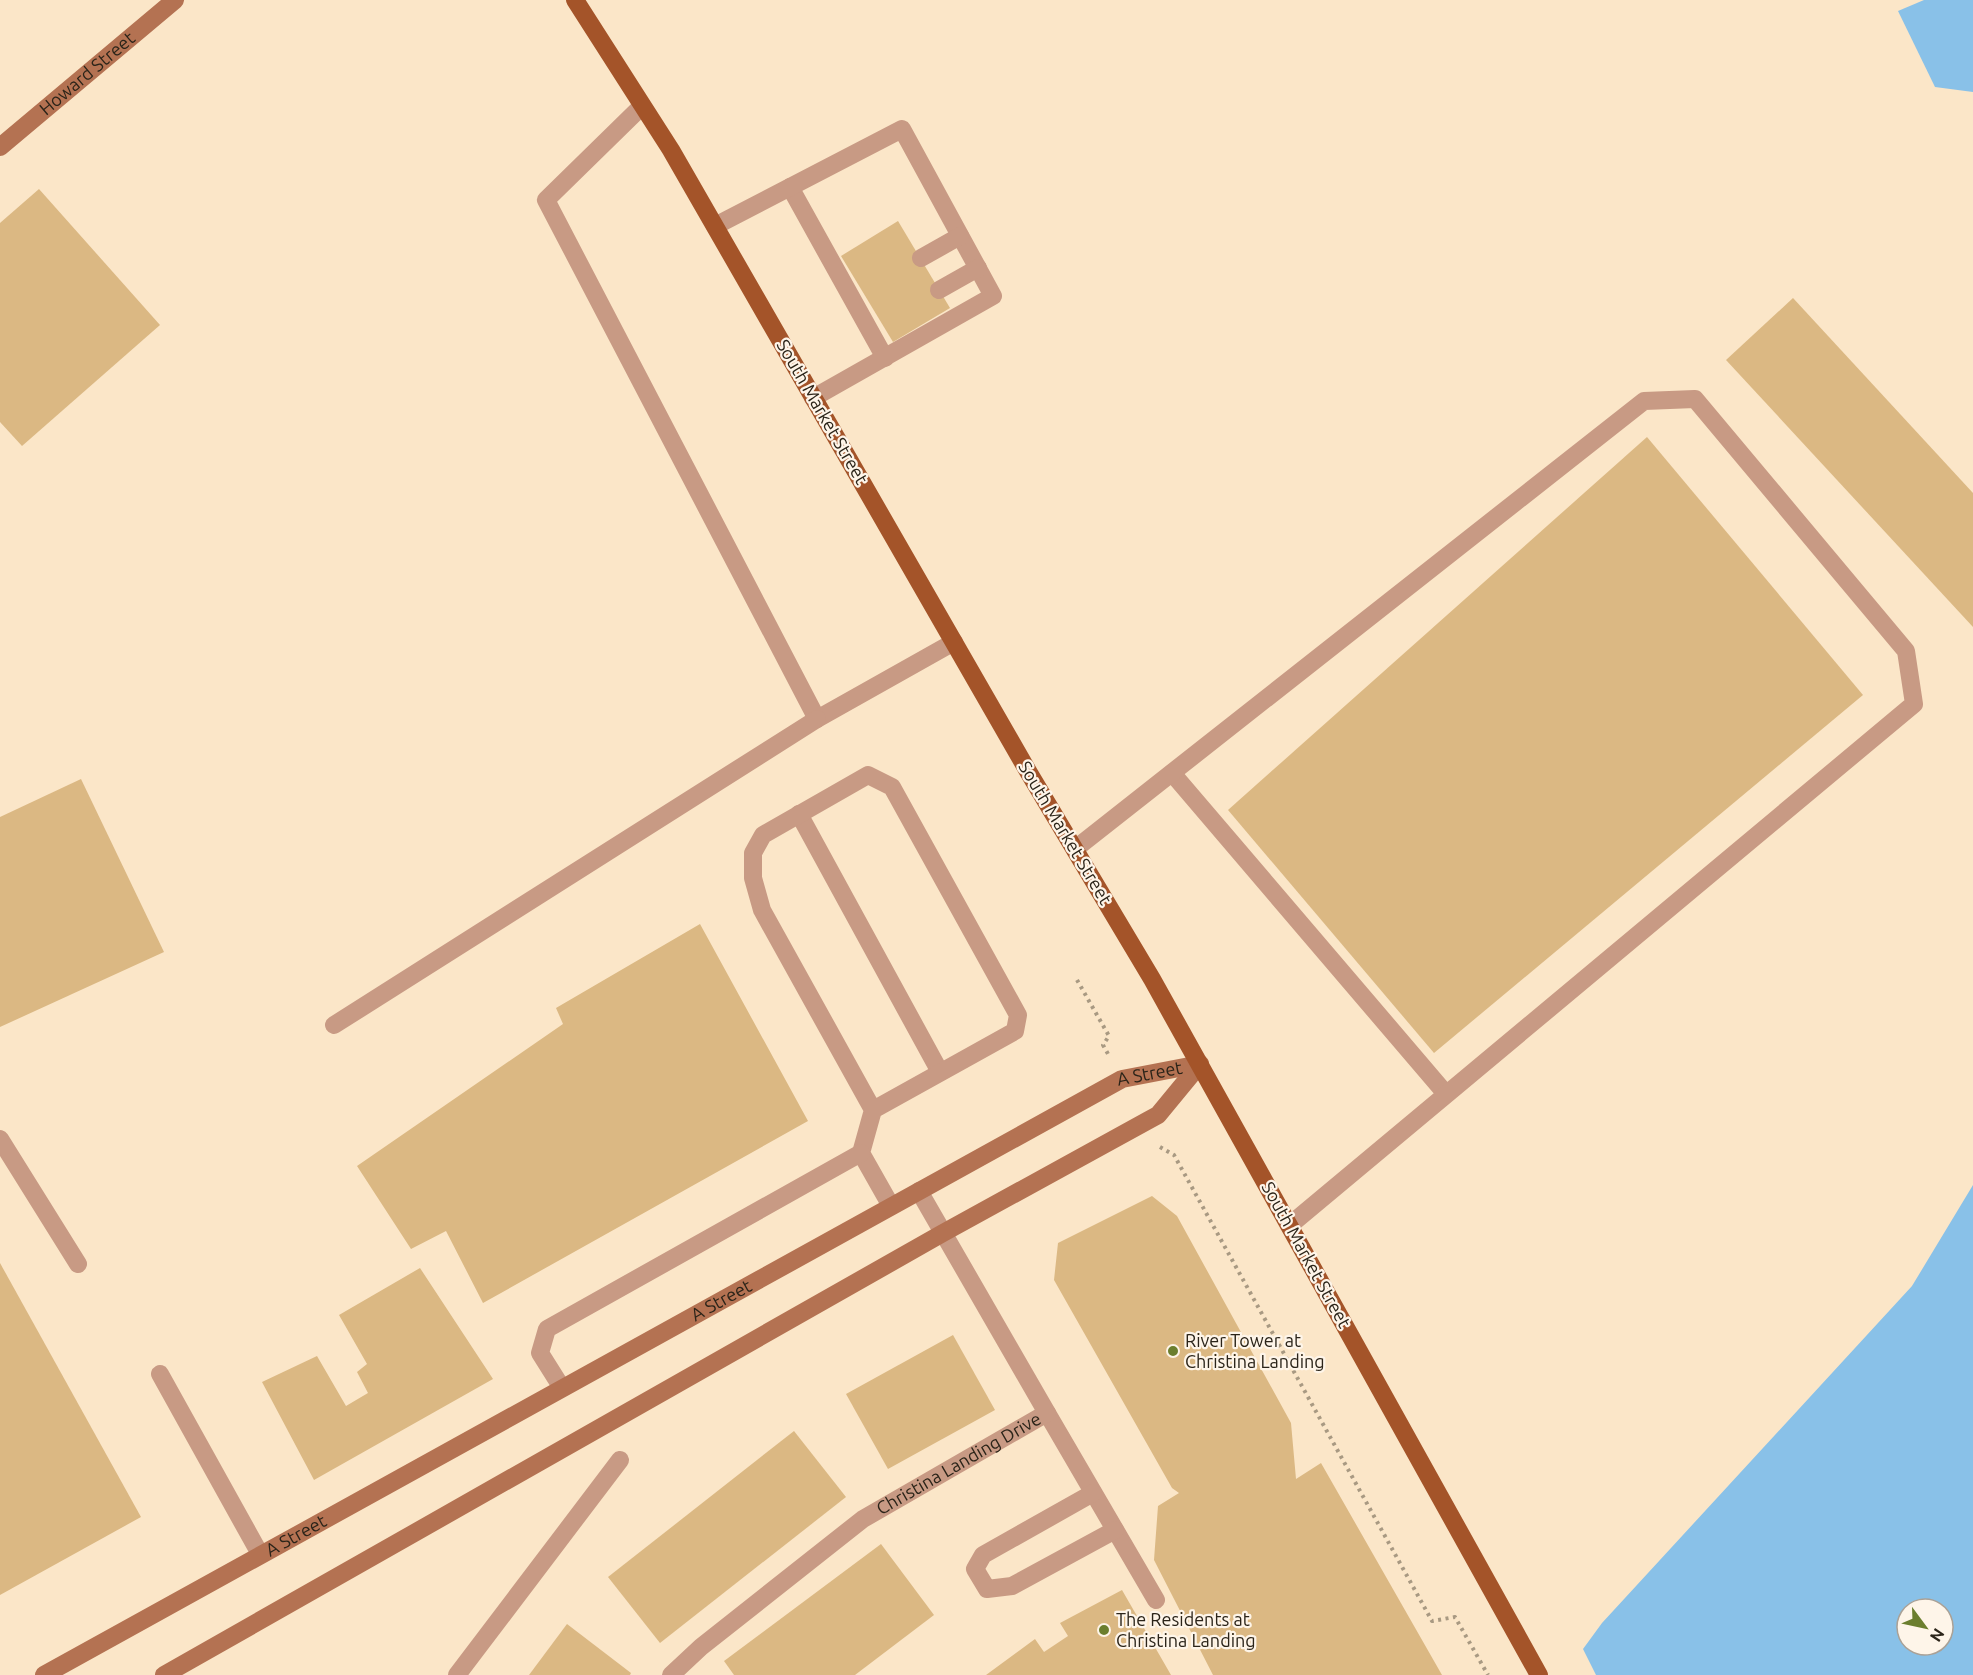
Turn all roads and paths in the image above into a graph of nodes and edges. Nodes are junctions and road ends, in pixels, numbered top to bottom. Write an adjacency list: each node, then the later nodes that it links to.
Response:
1 (175, 0): 4 (street, Howard Street)
2 (575, 0): 3 (main road, South Market Street)
3 (642, 106): 6 (main road, South Market Street); 14 (street)
4 (0, 147)
5 (790, 187): 6 (street); 7 (street); 11 (street)
6 (715, 226): 12 (main road, South Market Street)
7 (960, 236): 8 (street); 9 (street)
8 (921, 258)
9 (978, 268): 10 (street); 11 (street)
10 (939, 290)
11 (885, 358): 12 (street)
12 (813, 398): 13 (main road, South Market Street)
13 (954, 642): 14 (street); 17 (main road, South Market Street)
14 (818, 719): 19 (street)
15 (1172, 773): 17 (street); 23 (street); 23 (street)
16 (799, 814): 21 (street); 21 (street); 24 (street)
17 (1075, 849): 20 (main road, South Market Street)
18 (1077, 980): 22 (path)
19 (334, 1025)
20 (1200, 1064): 22 (street, A Street); 25 (street, A Street); 30 (main road, South Market Street)
21 (940, 1072): 24 (street)
22 (1122, 1079): 28 (street, A Street)
23 (1446, 1094): 30 (street)
24 (873, 1110): 27 (street)
25 (1147, 1121): 31 (street, A Street); 45 (path)
26 (0, 1139): 32 (street)
27 (861, 1153): 29 (street); 34 (street)
28 (919, 1191): 29 (street, A Street); 31 (street, Christina Landing Drive)
29 (891, 1206): 34 (street, A Street)
30 (1290, 1225): 46 (main road, South Market Street)
31 (943, 1233): 35 (street, Christina Landing Drive); 42 (street, A Street)
32 (78, 1264)
33 (160, 1374): 39 (street)
34 (562, 1388): 39 (street, A Street)
35 (1047, 1413): 37 (street); 44 (street, Christina Landing Drive)
36 (620, 1460): 43 (street)
37 (1093, 1493): 38 (street); 38 (street)
38 (1115, 1530): 40 (street)
39 (260, 1554): 41 (street, A Street)
40 (1156, 1600)
41 (44, 1675)
42 (164, 1675)
43 (457, 1675)
44 (671, 1675)
45 (1488, 1675)
46 (1539, 1675)

